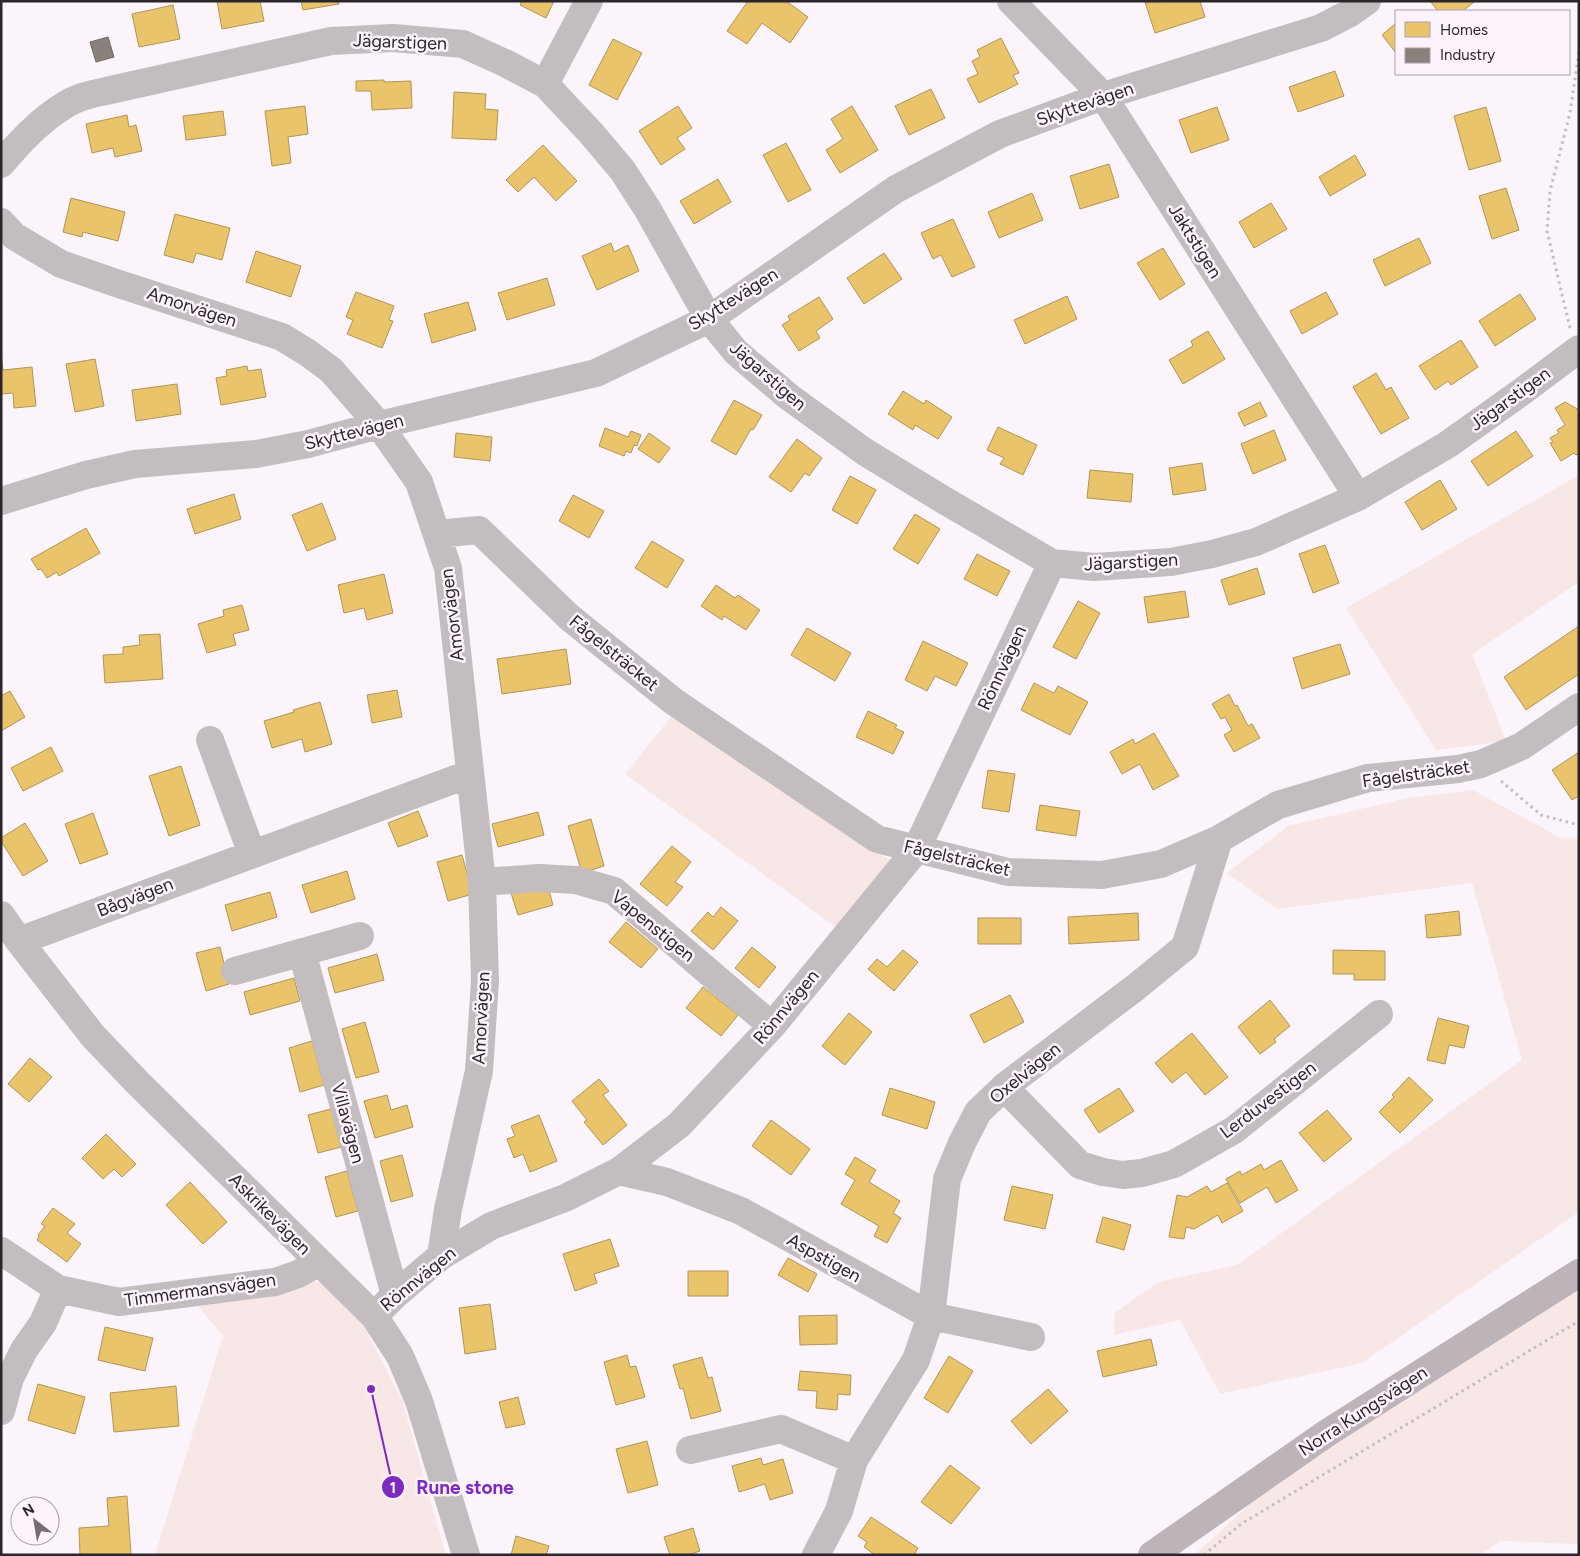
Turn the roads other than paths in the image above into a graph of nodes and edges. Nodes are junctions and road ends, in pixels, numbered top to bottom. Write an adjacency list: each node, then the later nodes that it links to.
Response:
1 (589, 1): 4 (street)
2 (1011, 1): 5 (street, Jaktstigen)
3 (1367, 1): 5 (street, Skyttevägen)
4 (545, 84): 6 (street, Jägarstigen); 8 (street, Jägarstigen)
5 (1103, 96): 8 (street, Skyttevägen); 11 (street, Jaktstigen)
6 (1, 164)
7 (1, 222): 10 (street, Amorvägen)
8 (709, 319): 10 (street, Skyttevägen); 14 (street, Jägarstigen)
9 (1577, 350): 11 (street, Jägarstigen)
10 (380, 425): 12 (street, Skyttevägen); 13 (street, Amorvägen)
11 (1358, 496): 14 (street, Jägarstigen)
12 (1, 501)
13 (437, 534): 17 (street, Amorvägen); 19 (street, Fågelsträcket)
14 (1052, 563): 19 (street, Rönnvägen)
15 (1579, 707): 18 (street, Fågelsträcket)
16 (210, 740): 20 (street)
17 (470, 774): 20 (street, Bågvägen); 21 (street, Amorvägen)
18 (1219, 839): 19 (street, Fågelsträcket); 29 (street, Oxelvägen)
19 (916, 850): 28 (street, Rönnvägen)
20 (252, 854): 24 (street, Bågvägen)
21 (482, 882): 28 (street, Vapenstigen); 32 (street, Amorvägen)
22 (1, 915): 24 (street, Askrikevägen)
23 (360, 936): 25 (street)
24 (19, 942): 33 (street, Askrikevägen)
25 (302, 952): 26 (street); 36 (street, Villavägen)
26 (235, 971)
27 (1378, 1014): 29 (street, Lerduvestigen)
28 (772, 1026): 30 (street, Rönnvägen)
29 (1004, 1087): 38 (street, Oxelvägen)
30 (619, 1171): 32 (street, Rönnvägen); 38 (street, Aspstigen)
31 (1, 1251): 35 (street, Timmermansvägen)
32 (442, 1256): 36 (street, Rönnvägen)
33 (319, 1262): 35 (street, Timmermansvägen); 37 (street, Askrikevägen)
34 (1579, 1272): 45 (main road, Norra Kungsvägen)
35 (58, 1289): 40 (street)
36 (395, 1295): 37 (street, Rönnvägen)
37 (374, 1316): 43 (street, Askrikevägen)
38 (931, 1316): 39 (street, Aspstigen); 42 (street, Oxelvägen)
39 (1031, 1337)
40 (1, 1411)
41 (690, 1450): 42 (street)
42 (854, 1460): 44 (street, Oxelvägen)
43 (466, 1555)
44 (816, 1555)
45 (1152, 1555)

